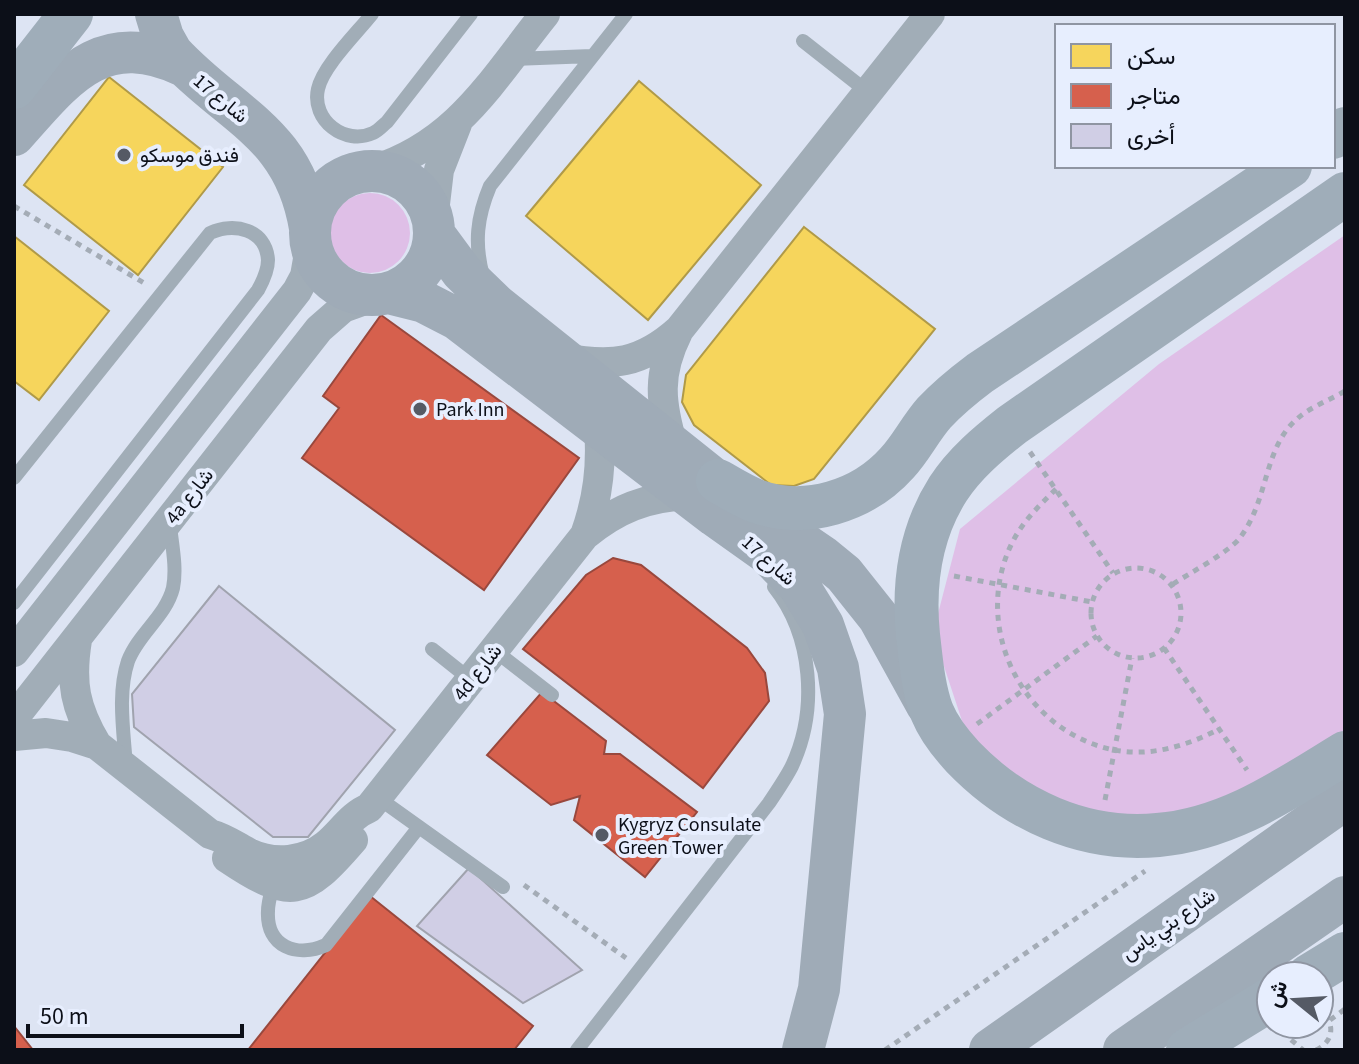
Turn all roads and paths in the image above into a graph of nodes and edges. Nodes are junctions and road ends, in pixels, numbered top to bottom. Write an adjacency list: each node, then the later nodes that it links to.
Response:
1 (71, 14): 12 (main road)
2 (156, 14): 11 (street, شارع 17)
3 (372, 14): 4 (lane)
4 (471, 14)
5 (545, 14): 8 (street)
6 (626, 14): 10 (lane)
7 (930, 14): 13 (street)
8 (521, 37): 10 (lane); 14 (street)
9 (803, 41): 13 (lane)
10 (592, 56): 25 (lane)
11 (184, 66): 15 (street, شارع 17); 16 (street, شارع 17)
12 (14, 87)
13 (869, 93): 26 (street)
14 (458, 123): 18 (street); 21 (street)
15 (258, 129): 18 (street, شارع 17); 22 (street, شارع 17)
16 (14, 135)
17 (1287, 168): 36 (main road)
18 (365, 172): 21 (street); 22 (street)
19 (1345, 194): 29 (main road)
20 (14, 206): 23 (path)
21 (434, 228): 24 (street); 25 (street, شارع 17)
22 (310, 235): 24 (street); 31 (street, 4a شارع)
23 (161, 293): 32 (lane); 34 (lane)
24 (384, 294): 30 (street, شارع 17); 37 (street, 4a شارع)
25 (496, 305): 27 (street, شارع 17)
26 (679, 330): 27 (street); 33 (street)
27 (563, 358): 33 (street, شارع 17)
28 (1345, 391): 41 (path)
29 (1012, 425): 35 (path); 39 (main road)
30 (599, 427): 36 (street, شارع 17); 38 (street, 4d شارع)
31 (186, 435): 32 (lane); 47 (street, 4a شارع)
32 (144, 437): 43 (lane)
33 (673, 446): 36 (street, شارع 17)
34 (14, 478)
35 (1056, 489): 40 (path); 42 (path)
36 (707, 498): 38 (street, 4d شارع); 56 (street, شارع 17); 74 (lane); 75 (street, شارع 17)
37 (169, 521): 46 (street, 4a شارع); 62 (lane)
38 (585, 535): 50 (street, 4d شارع)
39 (918, 569): 42 (path); 56 (main road)
40 (1113, 573): 41 (path); 44 (path)
41 (1173, 584): 48 (path)
42 (999, 585): 44 (path); 53 (path)
43 (16, 600): 47 (lane)
44 (1092, 602): 45 (path)
45 (1097, 636): 51 (path); 53 (path)
46 (77, 640): 55 (street, 4a شارع); 59 (street, 4d شارع)
47 (20, 646)
48 (1164, 648): 51 (path); 57 (path)
49 (432, 649): 52 (lane)
50 (494, 650): 52 (street, 4d شارع); 54 (lane)
51 (1132, 658): 60 (path)
52 (471, 680): 65 (street, 4d شارع)
53 (1023, 691): 56 (path); 60 (path)
54 (552, 695)
55 (14, 718)
56 (942, 728): 67 (main road)
57 (1219, 729): 60 (path); 64 (path)
58 (14, 736): 59 (street, 4d شارع)
59 (97, 745): 62 (street, 4d شارع)
60 (1115, 750): 67 (path)
61 (1345, 753): 64 (main road)
62 (126, 767): 69 (street, 4d شارع)
63 (1345, 799): 77 (street, شارع بني ياس)
64 (1268, 800): 68 (main road)
65 (373, 803): 66 (lane); 69 (street, 4d شارع)
66 (419, 827): 69 (lane); 70 (lane)
67 (1099, 833): 68 (main road)
68 (1163, 835): 76 (path)
69 (275, 873)
70 (503, 887)
71 (1345, 897): 78 (street)
72 (1255, 1009): 79 (main road)
73 (1292, 1048): 80 (path)
74 (577, 1050)
75 (803, 1050)
76 (885, 1050)
77 (990, 1050)
78 (1124, 1050)
79 (1188, 1050)
80 (1303, 1050)

